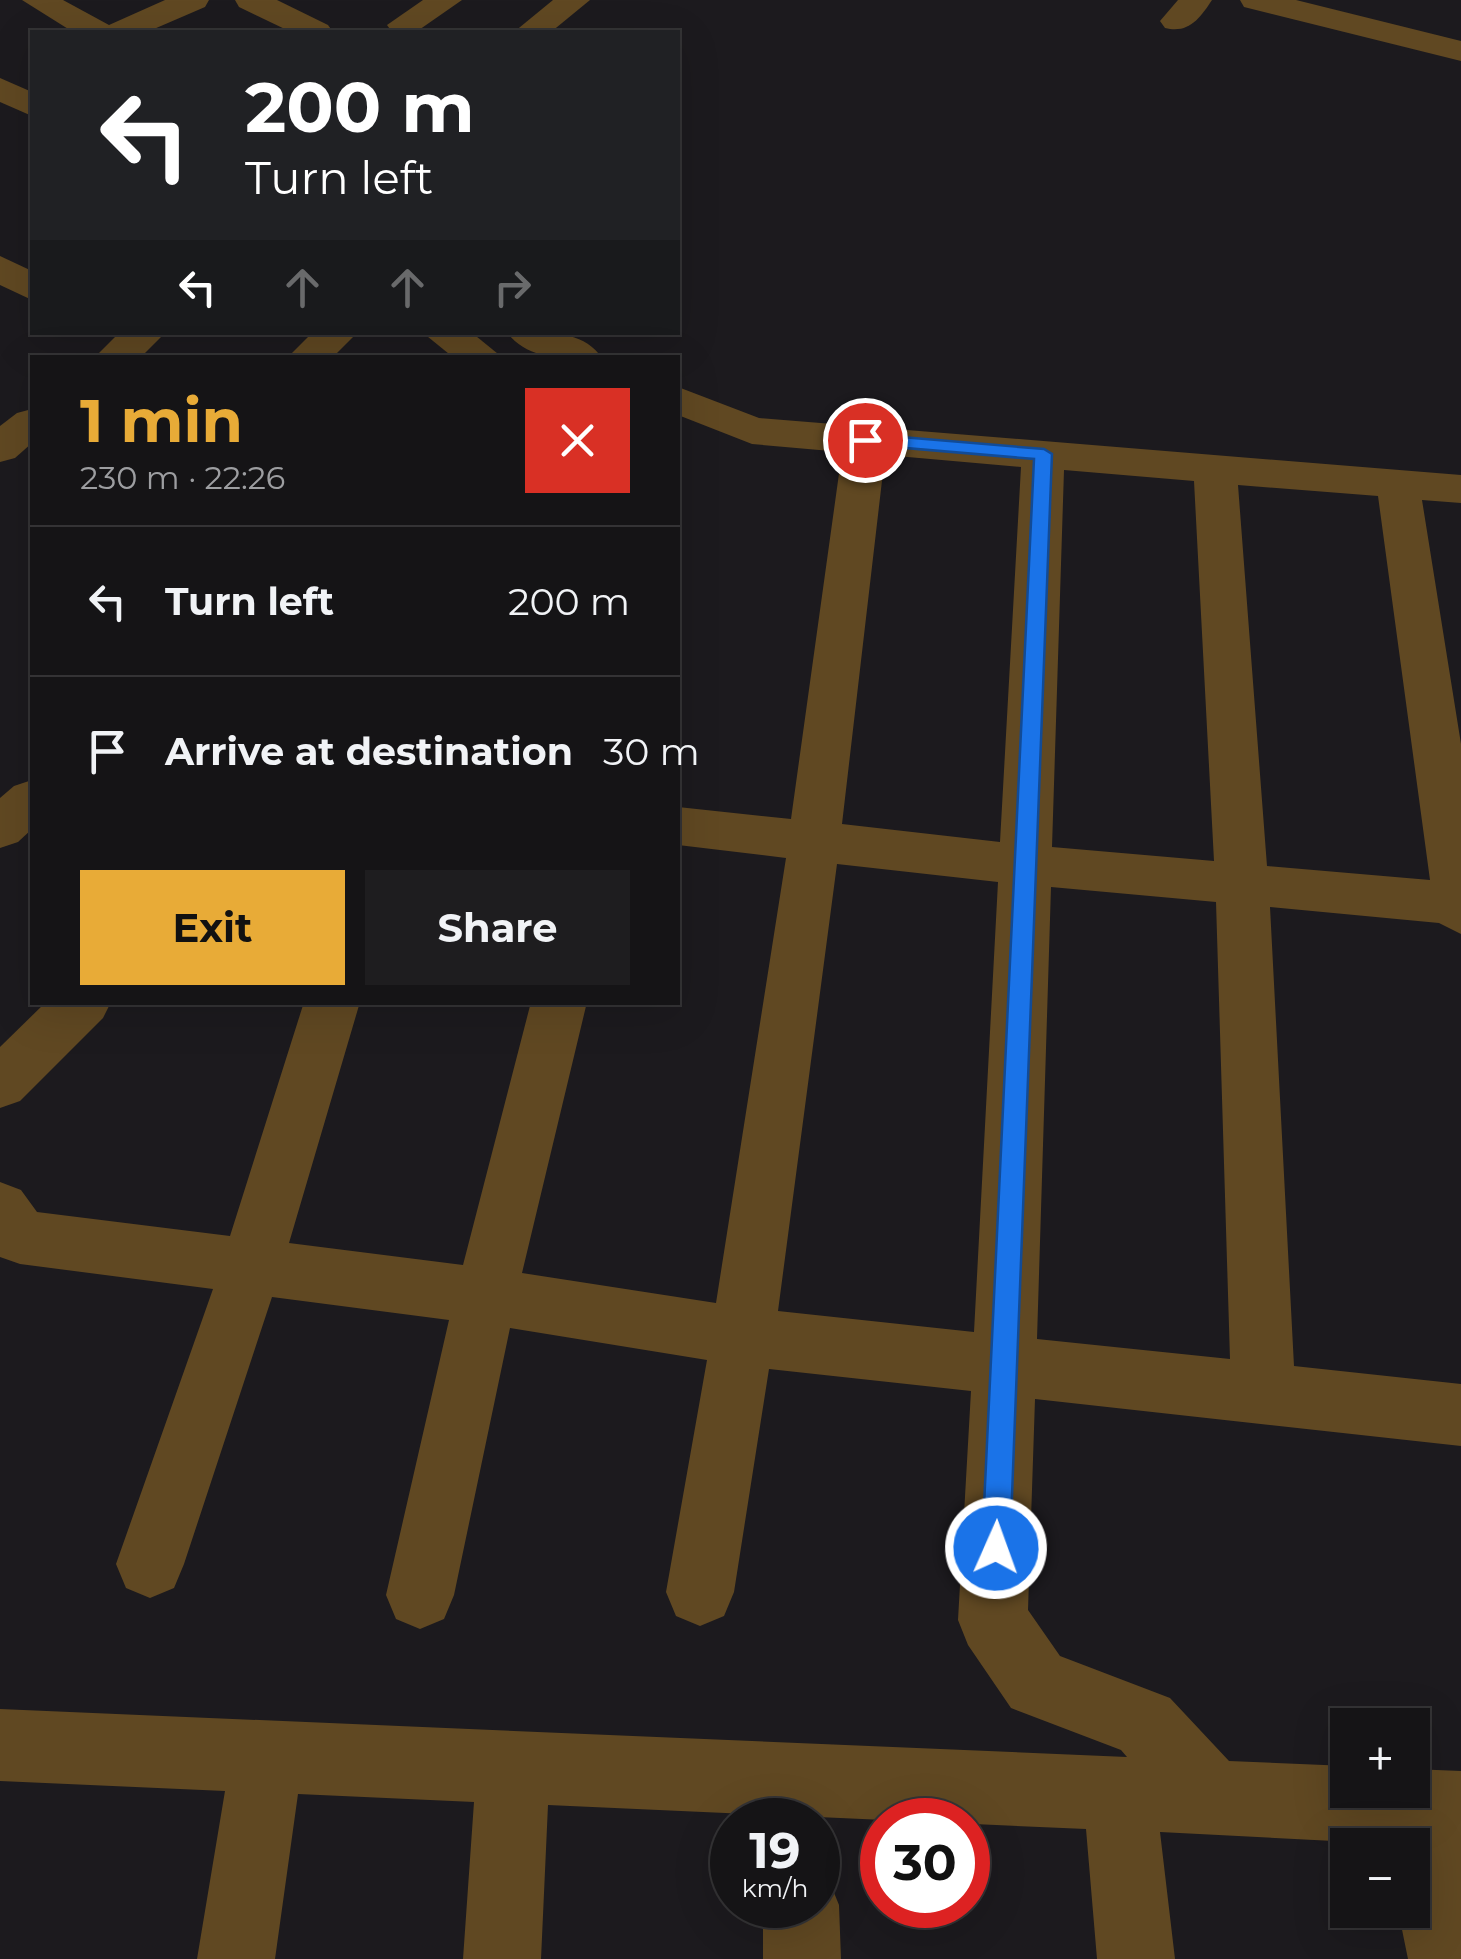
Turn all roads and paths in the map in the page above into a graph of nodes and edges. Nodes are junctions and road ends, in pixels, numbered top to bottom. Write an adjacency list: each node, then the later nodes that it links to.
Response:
1 (38, 0): 8 (street)
2 (192, 0): 9 (street)
3 (446, 0): 7 (street)
4 (574, 0): 11 (street)
5 (255, 1): 10 (street)
6 (1277, 2): 12 (street)
7 (404, 25)
8 (93, 30)
9 (124, 30)
10 (312, 30)
11 (533, 30)
12 (1453, 59)
13 (30, 72): 14 (street)
14 (0, 86): 15 (street)
15 (30, 105)
16 (0, 268): 17 (street)
17 (30, 287)
18 (334, 335): 21 (street)
19 (447, 335): 22 (street)
20 (530, 343): 23 (street)
21 (311, 355)
22 (478, 355)
23 (572, 355)
24 (680, 405): 26 (street)
25 (30, 424): 27 (street)
26 (865, 440): 28 (street); 35 (street)
27 (0, 448)
28 (1044, 454): 29 (street); 36 (street)
29 (1215, 468): 30 (street); 37 (street)
30 (1398, 484): 31 (street); 38 (street)
31 (1461, 489)
32 (30, 801): 34 (street)
33 (680, 826): 35 (street)
34 (0, 828)
35 (816, 841): 36 (street); 47 (street)
36 (1028, 865): 37 (street); 48 (street)
37 (1242, 884): 38 (street); 49 (street)
38 (1460, 904): 39 (street)
39 (1461, 913)
40 (81, 1005): 43 (street)
41 (331, 1005): 45 (street)
42 (558, 1005): 46 (street)
43 (0, 1084)
44 (0, 1209): 45 (street)
45 (251, 1268): 46 (street); 51 (street)
46 (486, 1296): 47 (street); 53 (street)
47 (744, 1337): 48 (street); 52 (street)
48 (1003, 1367): 49 (street); 58 (street)
49 (1263, 1390): 50 (street)
50 (1461, 1415)
51 (150, 1564)
52 (700, 1592)
53 (420, 1595)
54 (0, 1746): 55 (street)
55 (267, 1756): 56 (street); 63 (street)
56 (513, 1767): 59 (street); 64 (street)
57 (1119, 1793): 58 (street); 60 (street); 66 (street)
58 (1212, 1797): 61 (street)
59 (782, 1798)
60 (840, 1799)
61 (1437, 1807): 67 (street)
62 (801, 1928): 65 (street)
63 (236, 1959)
64 (502, 1959)
65 (802, 1959)
66 (1136, 1959)
67 (1447, 1959)

